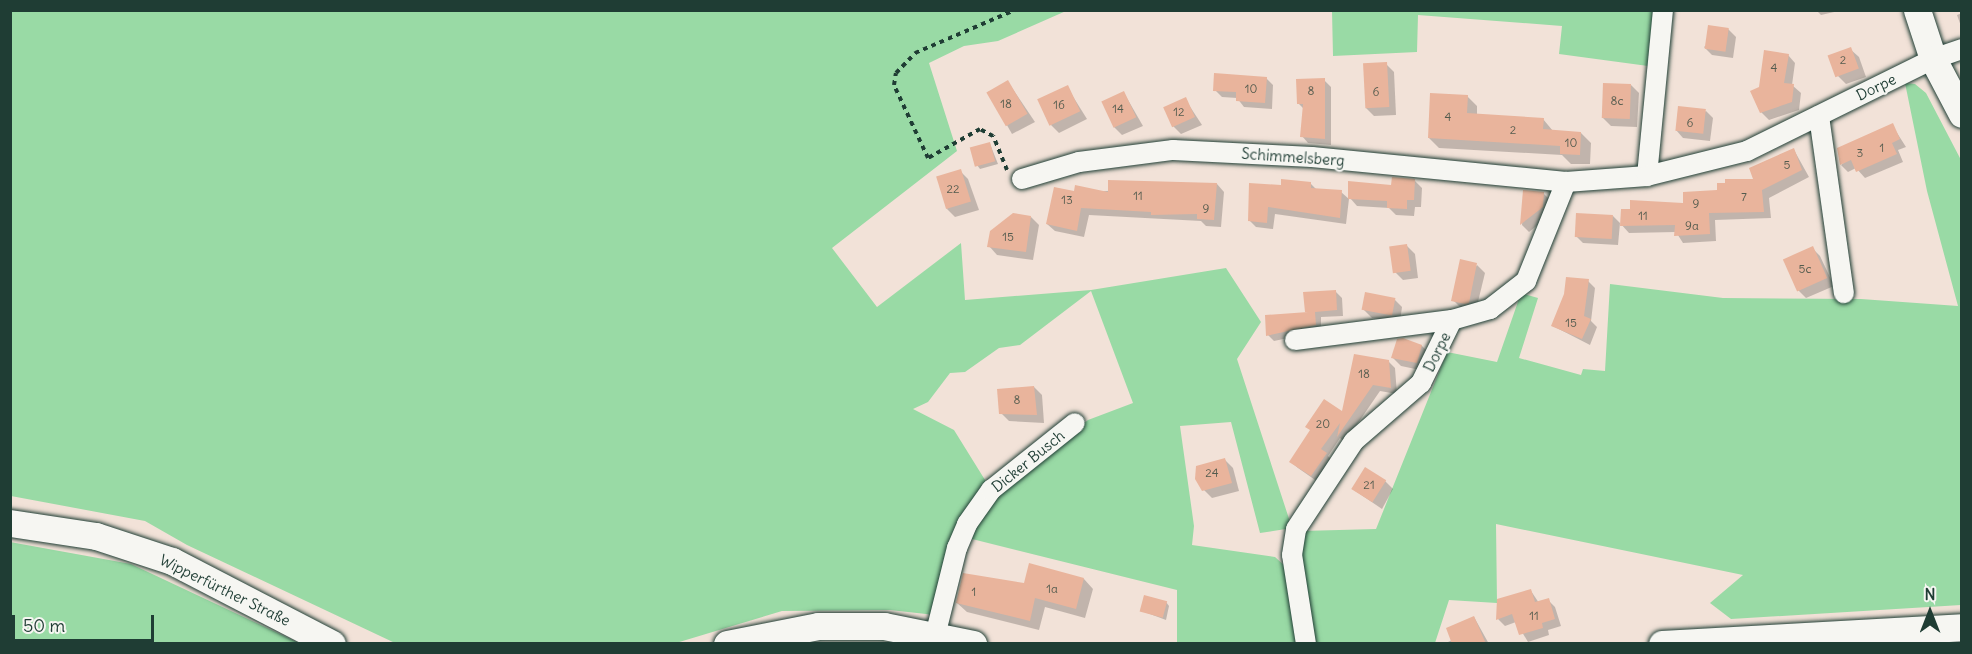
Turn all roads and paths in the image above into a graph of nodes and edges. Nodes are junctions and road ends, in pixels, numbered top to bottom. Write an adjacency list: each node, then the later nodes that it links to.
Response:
1 (1015, 10): 9 (path)
2 (1663, 10): 8 (street)
3 (1917, 10): 5 (main road)
4 (1962, 49): 5 (street, Dorpe)
5 (1934, 59): 6 (main road); 7 (street, Dorpe)
6 (1962, 114)
7 (1819, 116): 8 (street, Dorpe); 11 (street)
8 (1647, 176): 10 (street, Dorpe)
9 (1022, 179): 10 (street, Schimmelsberg)
10 (1566, 182): 12 (street, Dorpe)
11 (1844, 293)
12 (1452, 321): 13 (street); 21 (street, Dorpe)
13 (1295, 340)
14 (1075, 423): 17 (street, Dicker Busch)
15 (10, 523): 18 (main road, Wipperfürther Straße)
16 (1962, 627): 22 (main road)
17 (935, 636): 19 (main road); 20 (main road)
18 (332, 644)
19 (727, 644)
20 (973, 644)
21 (1306, 644)
22 (1662, 644)

